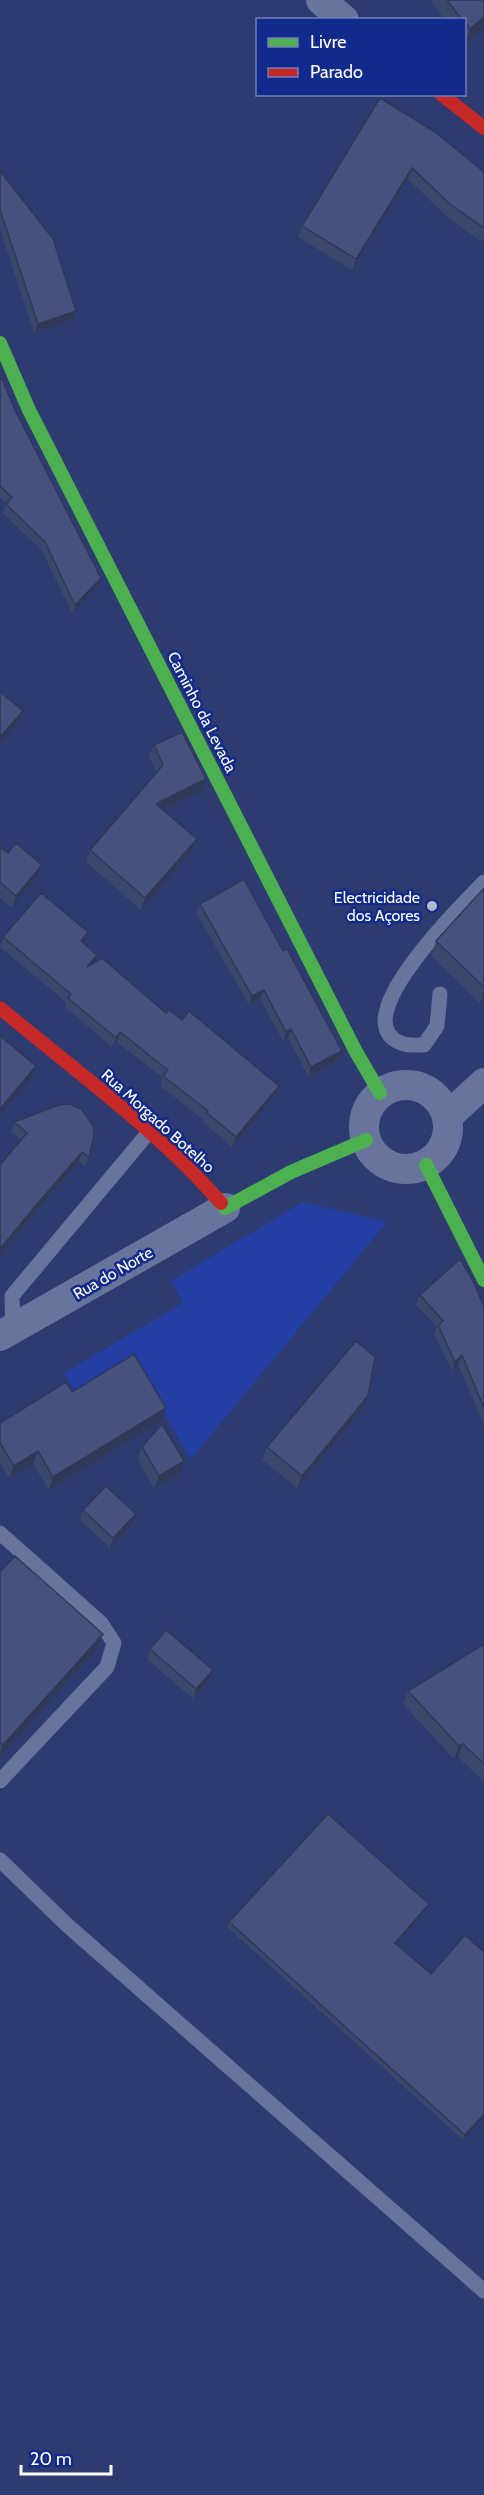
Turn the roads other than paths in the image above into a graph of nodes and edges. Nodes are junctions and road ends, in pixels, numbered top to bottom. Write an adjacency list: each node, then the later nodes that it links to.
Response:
1 (321, 0): 2 (street)
2 (342, 18)
3 (444, 96): 4 (street)
4 (484, 128)
5 (0, 343): 6 (street, Caminho da Levada)
6 (5, 368): 11 (street, Caminho da Levada)
7 (484, 882): 8 (lane)
8 (440, 994)
9 (0, 1008): 13 (street, Rua Morgado Botelho)
10 (484, 1083): 12 (street)
11 (380, 1093): 12 (street); 14 (street)
12 (447, 1118): 15 (street)
13 (149, 1132): 16 (street, Rua Morgado Botelho); 18 (lane)
14 (366, 1140): 15 (street); 16 (street)
15 (426, 1165): 17 (street)
16 (225, 1209): 18 (street, Rua do Norte)
17 (484, 1280)
18 (7, 1332)
19 (0, 1533): 20 (lane)
20 (0, 1780)
21 (0, 1860): 22 (lane)
22 (484, 2291)

